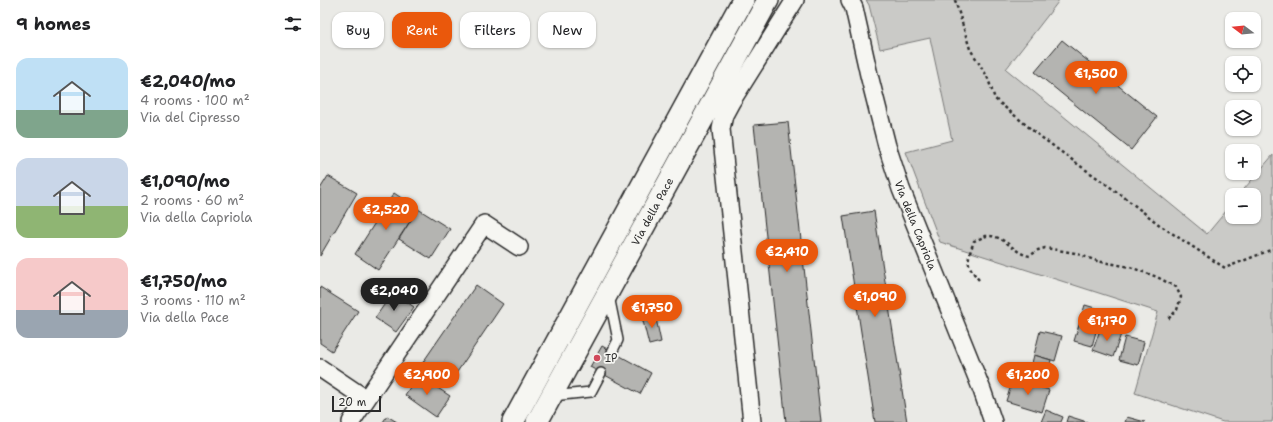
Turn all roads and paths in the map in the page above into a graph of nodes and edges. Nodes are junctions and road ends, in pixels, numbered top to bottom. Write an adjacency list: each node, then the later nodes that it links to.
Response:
1 (743, 0): 17 (street, Via della Pace)
2 (768, 0): 9 (street, Via della Pace)
3 (795, 0): 19 (street)
4 (850, 0): 20 (street, Via della Capriola)
5 (955, 0): 7 (path)
6 (519, 247): 15 (street)
7 (1273, 250)
8 (979, 280): 10 (path)
9 (608, 291): 11 (lane); 14 (street, Via della Pace)
10 (1167, 320)
11 (612, 352)
12 (320, 368): 15 (street)
13 (601, 373): 14 (lane)
14 (551, 396): 18 (street, Via della Pace)
15 (366, 399): 16 (street)
16 (351, 422)
17 (513, 422)
18 (536, 422)
19 (752, 422)
20 (993, 422)

